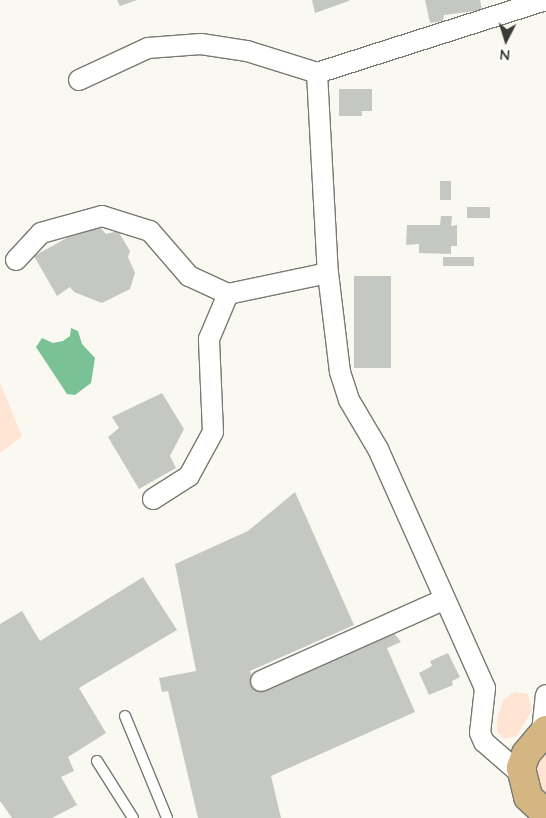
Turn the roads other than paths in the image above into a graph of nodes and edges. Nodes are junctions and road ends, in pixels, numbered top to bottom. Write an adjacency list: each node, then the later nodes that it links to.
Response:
1 (546, 0): 2 (street)
2 (317, 73): 3 (street); 5 (street)
3 (79, 80)
4 (16, 260): 6 (street)
5 (328, 273): 6 (street); 8 (street)
6 (228, 294): 7 (street)
7 (153, 499)
8 (443, 600): 9 (street); 13 (street)
9 (261, 681)
10 (546, 695): 12 (street)
11 (125, 716): 18 (lane)
12 (541, 734): 13 (street); 15 (main road)
13 (484, 742): 15 (street)
14 (97, 761): 17 (lane)
15 (522, 778): 16 (main road); 19 (main road)
16 (546, 814)
17 (133, 818)
18 (168, 818)
19 (520, 818)

